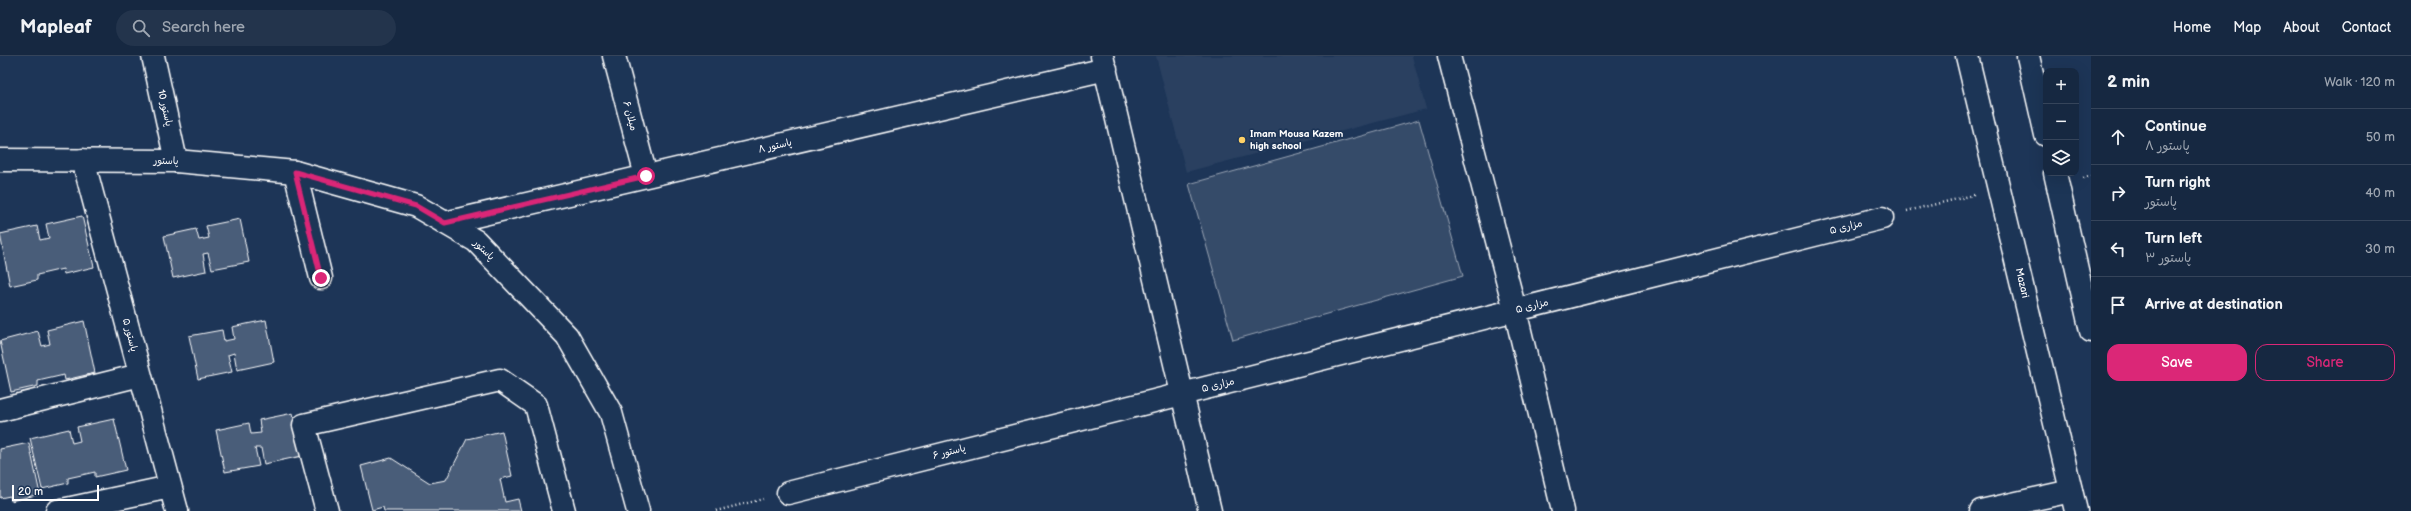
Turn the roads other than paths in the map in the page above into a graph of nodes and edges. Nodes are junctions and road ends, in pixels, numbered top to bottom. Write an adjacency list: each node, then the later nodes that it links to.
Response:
1 (153, 56): 10 (street, پاستور 10)
2 (614, 56): 12 (street, میلان ۶)
3 (1449, 56): 17 (street)
4 (1968, 56): 24 (street, Mazari)
5 (2028, 56): 7 (street)
6 (1104, 62): 12 (street, پاستور ۸); 20 (street)
7 (2043, 122)
8 (0, 160): 9 (street, پاستور)
9 (83, 160): 10 (street, پاستور); 19 (street, پاستور ۵)
10 (176, 160): 11 (street, پاستور)
11 (295, 172): 15 (street, پاستور); 16 (street)
12 (646, 176): 15 (street, پاستور ۸)
13 (2056, 176): 18 (street)
14 (1882, 218): 17 (street, مزاری ۵)
15 (445, 223): 29 (street, پاستور)
16 (321, 278)
17 (1515, 310): 20 (street, مزاری ۵); 31 (street)
18 (2091, 331)
19 (140, 375): 21 (street); 22 (street, پاستور ۵)
20 (1182, 394): 23 (street, پاستور ۶); 30 (street)
21 (0, 410)
22 (170, 487): 25 (street); 26 (street, پاستور ۵)
23 (788, 493)
24 (2074, 501): 32 (street)
25 (57, 511)
26 (177, 511)
27 (327, 511): 28 (street)
28 (564, 511)
29 (638, 511)
30 (1210, 511)
31 (1563, 511)
32 (1981, 511)

